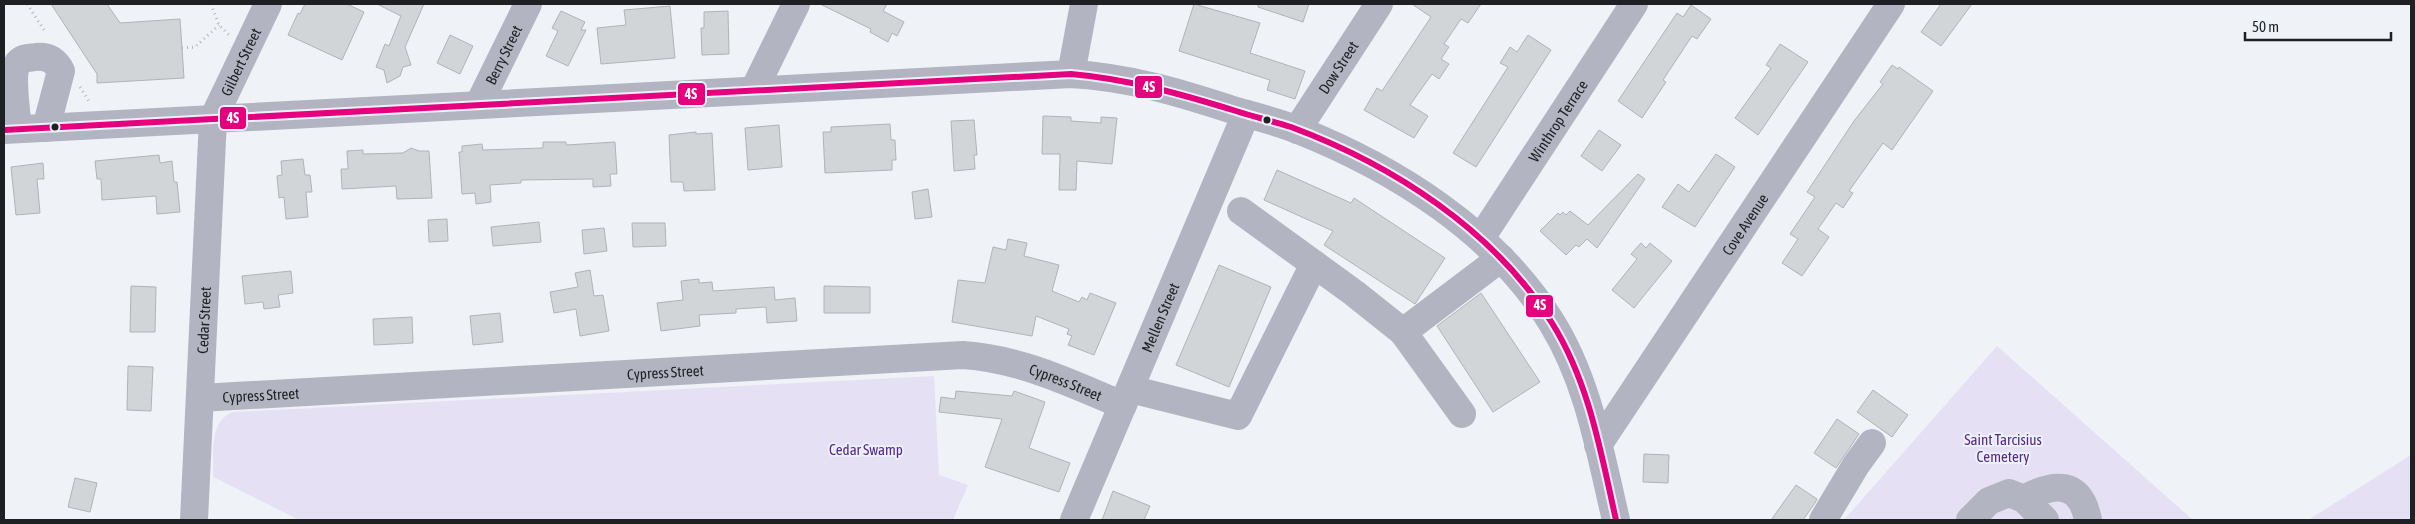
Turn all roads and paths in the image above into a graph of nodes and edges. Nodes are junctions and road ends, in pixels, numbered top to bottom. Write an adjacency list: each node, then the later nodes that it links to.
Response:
1 (211, 4): 9 (path)
2 (268, 4): 16 (street, Gilbert Street)
3 (528, 4): 14 (street, Berry Street)
4 (796, 4): 13 (street)
5 (1084, 4): 12 (street)
6 (1379, 4): 19 (street, Dow Street)
7 (1634, 4): 21 (street, Winthrop Terrace)
8 (1891, 4): 29 (street, Cove Avenue)
9 (220, 25): 10 (path); 11 (path)
10 (233, 39)
11 (182, 48)
12 (1071, 74): 13 (street); 15 (street)
13 (754, 90): 14 (street)
14 (479, 104): 16 (street)
15 (1246, 114): 19 (street); 25 (street, Mellen Street)
16 (213, 119): 17 (street); 26 (street, Cedar Street)
17 (46, 128): 18 (street); 18 (street)
18 (11, 130)
19 (1297, 130): 21 (street)
20 (1241, 211): 23 (street)
21 (1481, 238): 22 (street)
22 (1501, 258): 24 (street); 29 (street)
23 (1314, 264): 24 (street); 25 (street, Cypress Street)
24 (1403, 332): 27 (street)
25 (1126, 397): 26 (street, Cypress Street); 32 (street, Mellen Street)
26 (200, 398): 31 (street, Cedar Street)
27 (1462, 414)
28 (1872, 443): 34 (street)
29 (1598, 445): 33 (street)
30 (2024, 499): 35 (street); 36 (street); 37 (street)
31 (194, 520)
32 (1074, 520)
33 (1616, 520)
34 (1823, 520)
35 (1970, 520)
36 (2045, 520)
37 (2088, 520)

